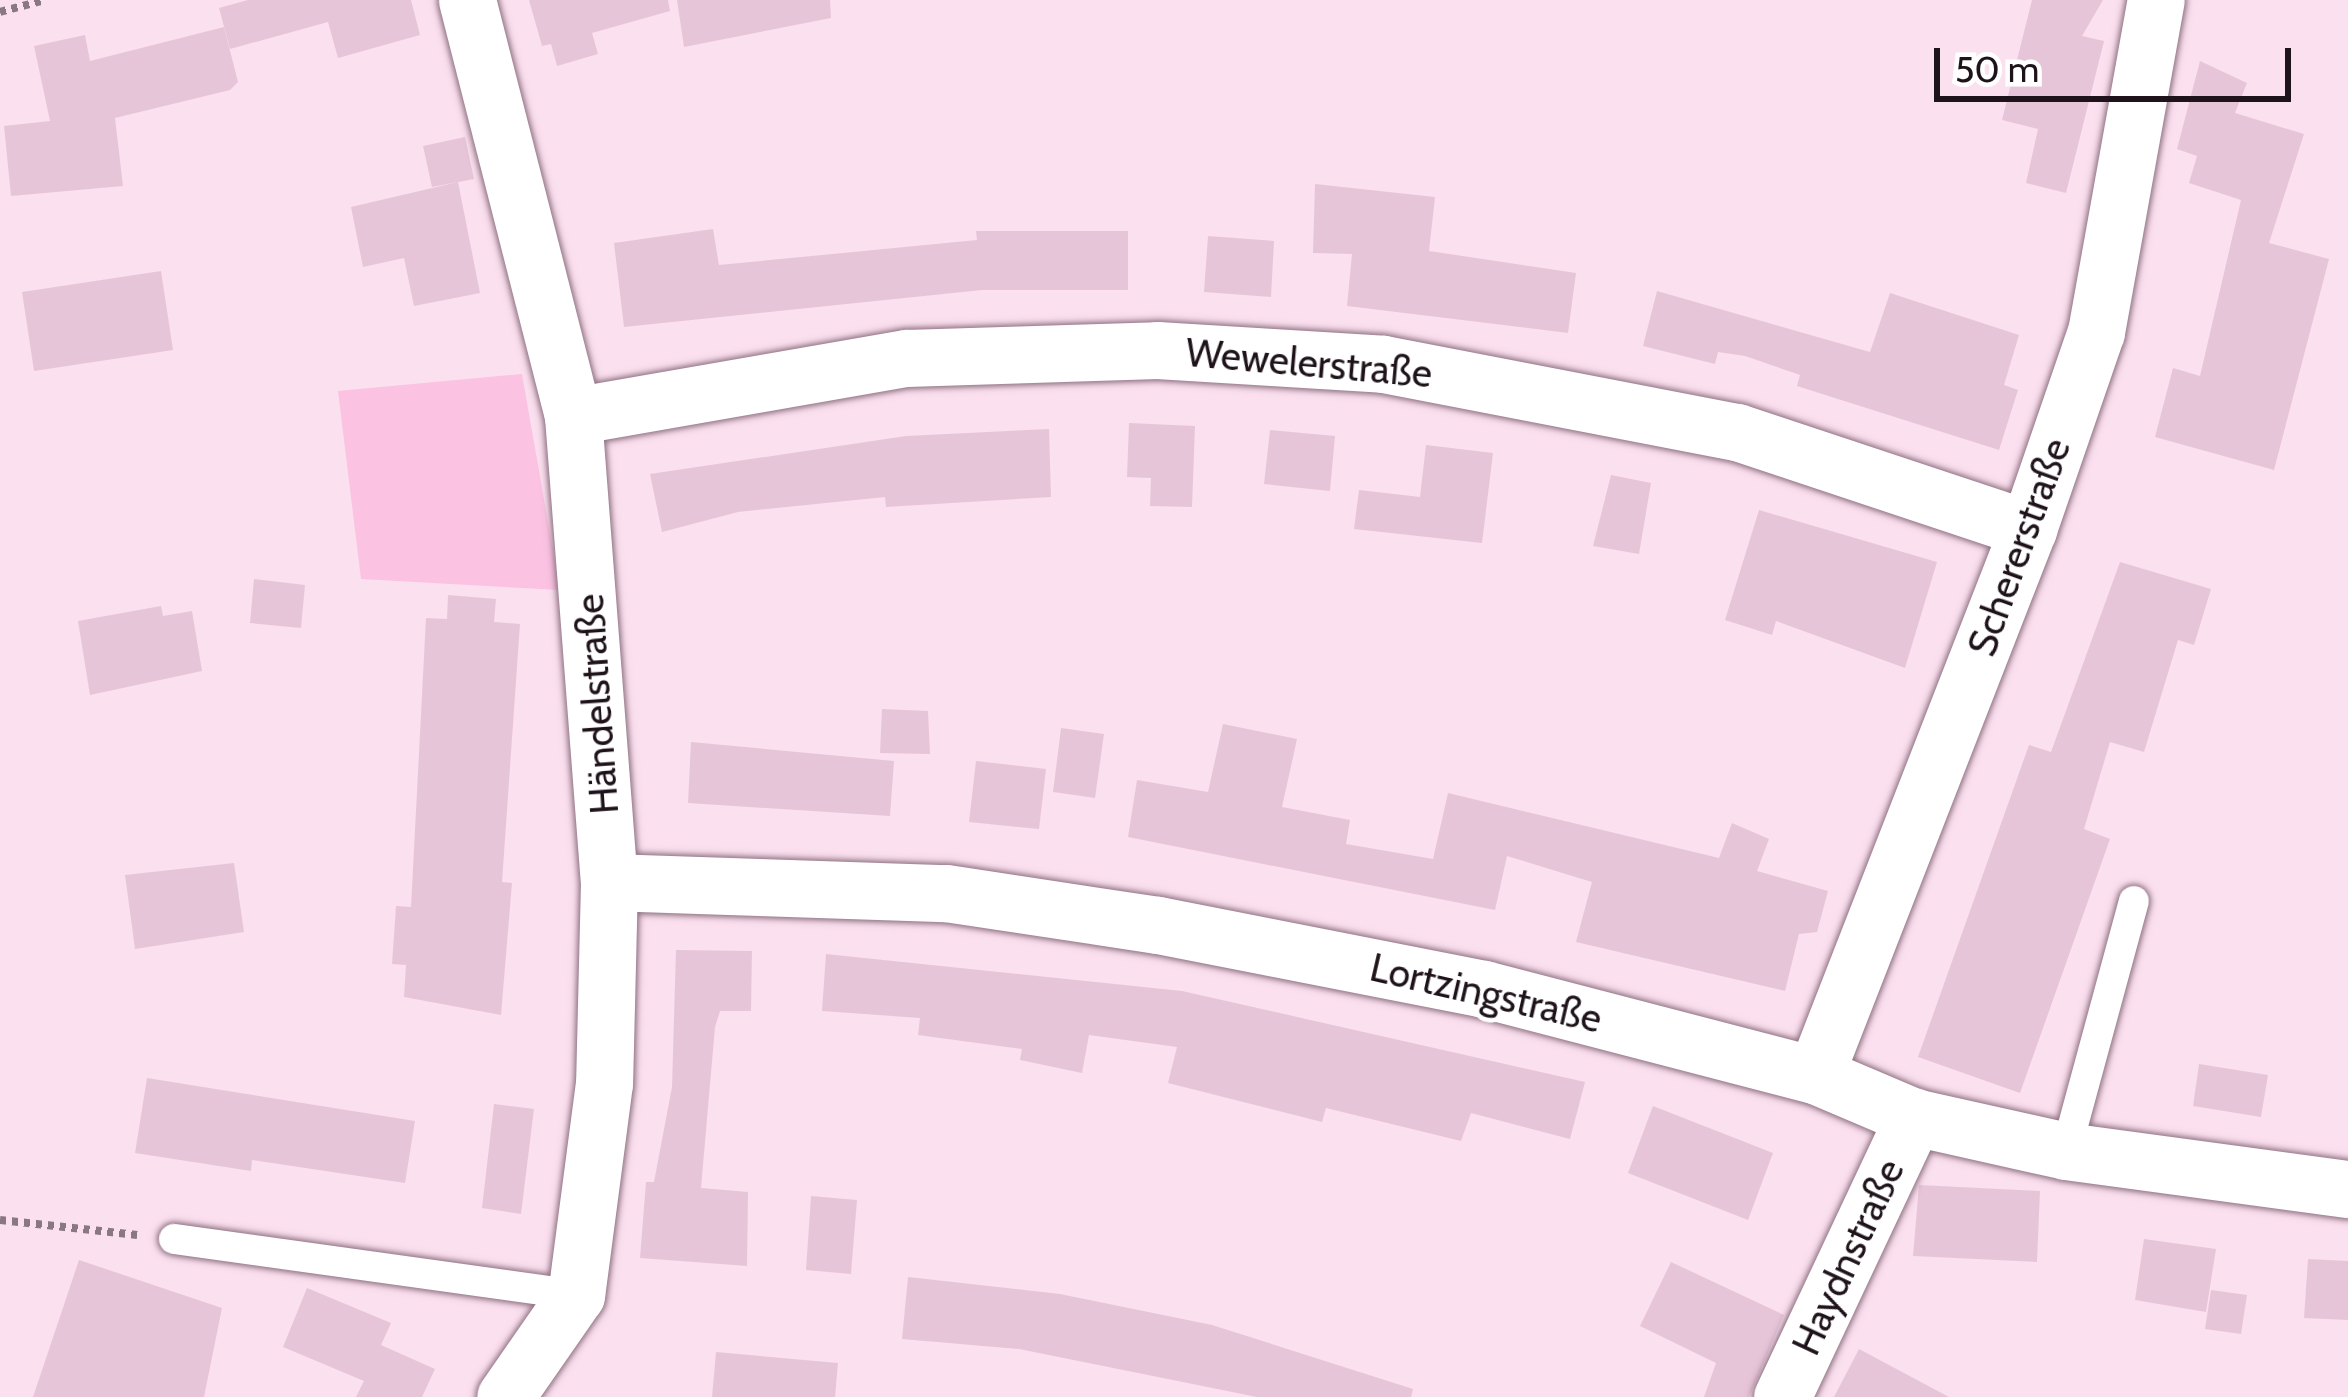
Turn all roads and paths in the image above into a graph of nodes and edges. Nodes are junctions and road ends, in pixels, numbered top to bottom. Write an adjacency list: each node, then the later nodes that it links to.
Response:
1 (45, 0): 4 (path)
2 (467, 0): 5 (street, Händelstraße)
3 (2156, 0): 6 (street, Schererstraße)
4 (0, 12)
5 (573, 416): 6 (street, Wewelerstraße); 7 (street, Händelstraße)
6 (2028, 529): 9 (street, Schererstraße)
7 (609, 882): 9 (street, Lortzingstraße); 15 (street, Händelstraße)
8 (2134, 901): 11 (lane)
9 (1815, 1075): 10 (street, Lortzingstraße)
10 (1914, 1117): 11 (street, Lortzingstraße); 17 (street, Haydnstraße)
11 (2066, 1151): 12 (street, Lortzingstraße)
12 (2348, 1189)
13 (0, 1220): 14 (path)
14 (174, 1239): 15 (lane)
15 (577, 1295): 16 (street, Händelstraße)
16 (505, 1397)
17 (1782, 1397)

